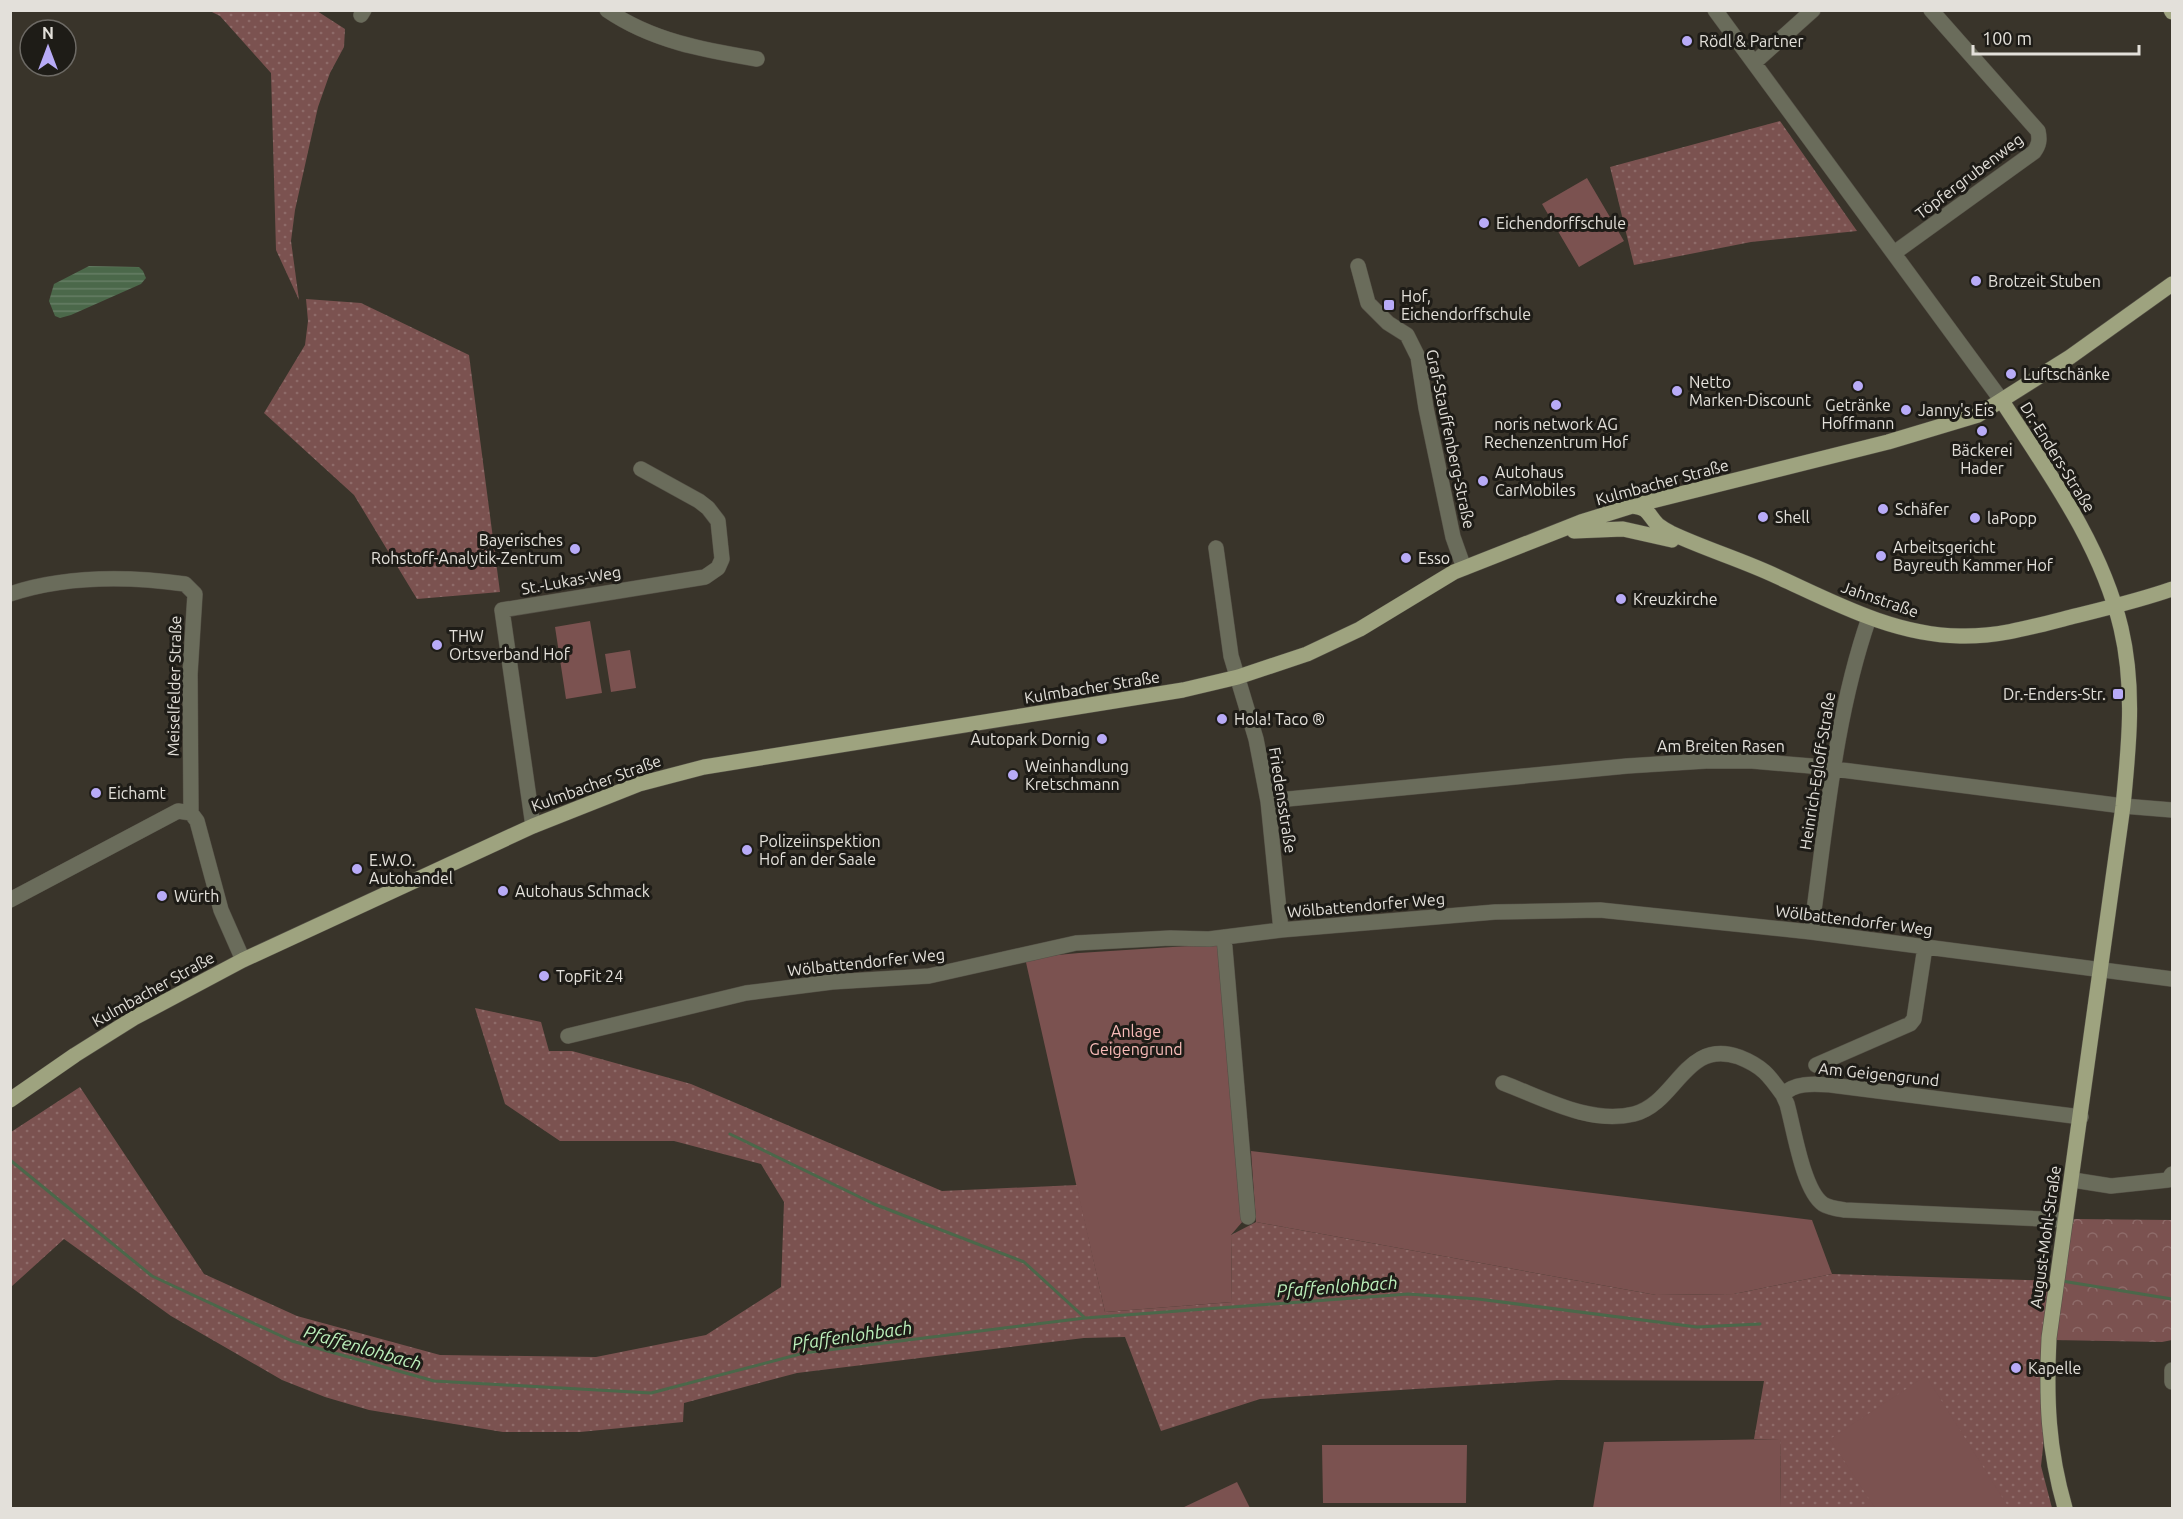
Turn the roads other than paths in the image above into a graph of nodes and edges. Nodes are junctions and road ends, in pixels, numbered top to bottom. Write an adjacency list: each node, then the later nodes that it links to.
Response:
1 (607, 10): 5 (street)
2 (1716, 10): 6 (street, Dr.-Enders-Straße)
3 (1813, 10): 6 (street)
4 (1931, 10): 7 (street, Töpfergrubenweg)
5 (756, 59)
6 (1755, 62): 7 (street, Dr.-Enders-Straße)
7 (1894, 253): 10 (street, Dr.-Enders-Straße)
8 (1358, 266): 16 (street, Graf-Stauffenberg-Straße)
9 (2172, 284): 10 (main road, Kulmbacher Straße)
10 (2002, 401): 12 (main road, Kulmbacher Straße); 19 (main road, Dr.-Enders-Straße)
11 (641, 469): 27 (street, St.-Lukas-Weg)
12 (1632, 506): 13 (main road, Kulmbacher Straße); 15 (main road, Jahnstraße)
13 (1555, 532): 15 (main road); 16 (main road, Kulmbacher Straße)
14 (1216, 548): 21 (street, Friedensstraße)
15 (1726, 556): 20 (main road, Jahnstraße)
16 (1464, 568): 21 (main road, Kulmbacher Straße)
17 (2172, 589): 19 (main road, Jahnstraße)
18 (10, 594): 26 (street, Meiselfelder Straße)
19 (2115, 607): 20 (main road, Jahnstraße); 24 (main road, Dr.-Enders-Straße)
20 (1869, 618): 22 (street, Heinrich-Egloff-Straße)
21 (1238, 676): 23 (street, Friedensstraße); 27 (main road, Kulmbacher Straße)
22 (1834, 769): 23 (street, Am Breiten Rasen); 24 (street, Am Breiten Rasen); 30 (street, Heinrich-Egloff-Straße)
23 (1268, 801): 29 (street, Friedensstraße)
24 (2123, 806): 25 (street, Am Breiten Rasen); 34 (main road, Dr.-Enders-Straße)
25 (2172, 810)
26 (191, 813): 28 (street); 33 (street, Meiselfelder Straße)
27 (533, 826): 33 (main road, Kulmbacher Straße)
28 (10, 900)
29 (1281, 930): 30 (street, Wölbattendorfer Weg); 31 (street, Wölbattendorfer Weg)
30 (1811, 932): 32 (street, Wölbattendorfer Weg)
31 (1224, 937): 36 (street, Wölbattendorfer Weg); 46 (street)
32 (1925, 947): 34 (street, Wölbattendorfer Weg); 37 (street, Am Geigengrund)
33 (243, 960): 40 (main road, Kulmbacher Straße)
34 (2099, 970): 35 (street, Wölbattendorfer Weg); 41 (main road, August-Mohl-Straße)
35 (2172, 979)
36 (568, 1036)
37 (1816, 1065)
38 (1503, 1083): 39 (street)
39 (1783, 1095): 41 (street, Am Geigengrund); 44 (street)
40 (10, 1100)
41 (2080, 1117): 43 (main road, August-Mohl-Straße)
42 (2172, 1174): 43 (street)
43 (2073, 1180): 47 (main road, August-Mohl-Straße)
44 (1814, 1196): 45 (street); 47 (street)
45 (1819, 1211)
46 (1248, 1216)
47 (2066, 1220): 50 (main road, August-Mohl-Straße)
48 (2172, 1370): 49 (street)
49 (2172, 1382)
50 (2066, 1509)

